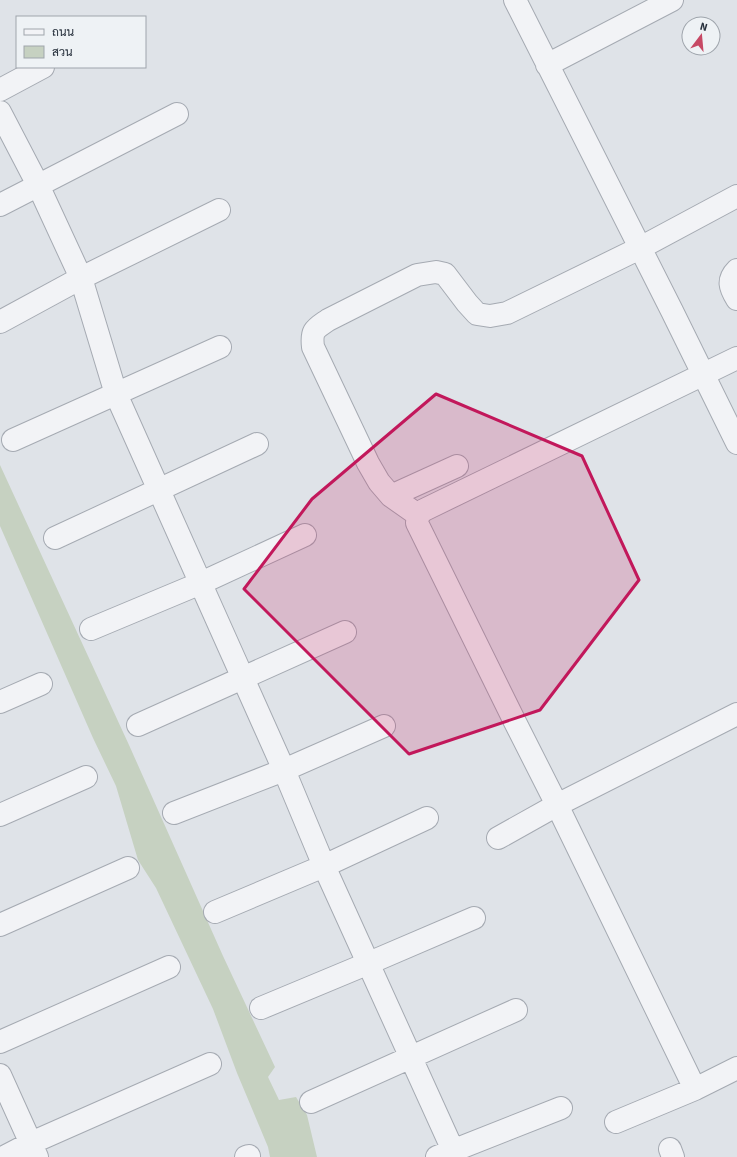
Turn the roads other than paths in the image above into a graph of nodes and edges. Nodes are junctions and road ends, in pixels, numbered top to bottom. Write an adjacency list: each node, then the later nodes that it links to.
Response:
1 (516, 0): 3 (street)
2 (672, 0): 3 (street)
3 (547, 65): 12 (street)
4 (41, 68): 5 (street)
5 (0, 90)
6 (0, 112): 8 (street)
7 (177, 114): 8 (street)
8 (38, 185): 10 (street); 14 (street)
9 (737, 196): 12 (street)
10 (0, 205)
11 (219, 210): 14 (street)
12 (640, 248): 19 (street); 26 (street)
13 (737, 270): 15 (street)
14 (81, 278): 16 (street); 20 (street)
15 (737, 299)
16 (0, 322)
17 (220, 347): 20 (street)
18 (737, 358): 19 (street)
19 (703, 375): 22 (street); 27 (street)
20 (116, 394): 21 (street); 25 (street)
21 (13, 440)
22 (737, 443)
23 (258, 444): 25 (street)
24 (457, 466): 26 (street)
25 (159, 489): 29 (street); 30 (street)
26 (391, 496): 27 (street)
27 (418, 516): 41 (street)
28 (305, 535): 30 (street)
29 (55, 538)
30 (201, 583): 31 (street); 33 (street)
31 (91, 629)
32 (345, 632): 33 (street)
33 (243, 678): 37 (street); 39 (street)
34 (41, 684): 35 (street)
35 (0, 702)
36 (737, 714): 41 (street)
37 (138, 725)
38 (384, 726): 39 (street)
39 (284, 770): 42 (street); 46 (street)
40 (86, 777): 43 (street)
41 (557, 805): 45 (street); 60 (street)
42 (174, 813)
43 (0, 815)
44 (427, 818): 46 (street)
45 (498, 838)
46 (324, 866): 48 (street); 51 (street)
47 (128, 868): 50 (street)
48 (215, 912)
49 (474, 918): 51 (street)
50 (0, 925)
51 (369, 964): 53 (street); 56 (street)
52 (169, 967): 55 (street)
53 (261, 1008)
54 (516, 1010): 56 (street)
55 (0, 1042)
56 (411, 1057): 61 (street); 65 (street)
57 (210, 1064): 64 (street)
58 (737, 1068): 60 (street)
59 (0, 1075): 64 (street)
60 (695, 1089): 63 (street)
61 (311, 1102)
62 (561, 1108): 65 (street)
63 (616, 1122)
64 (34, 1150): 66 (street)
65 (449, 1155)
66 (4, 1157)

